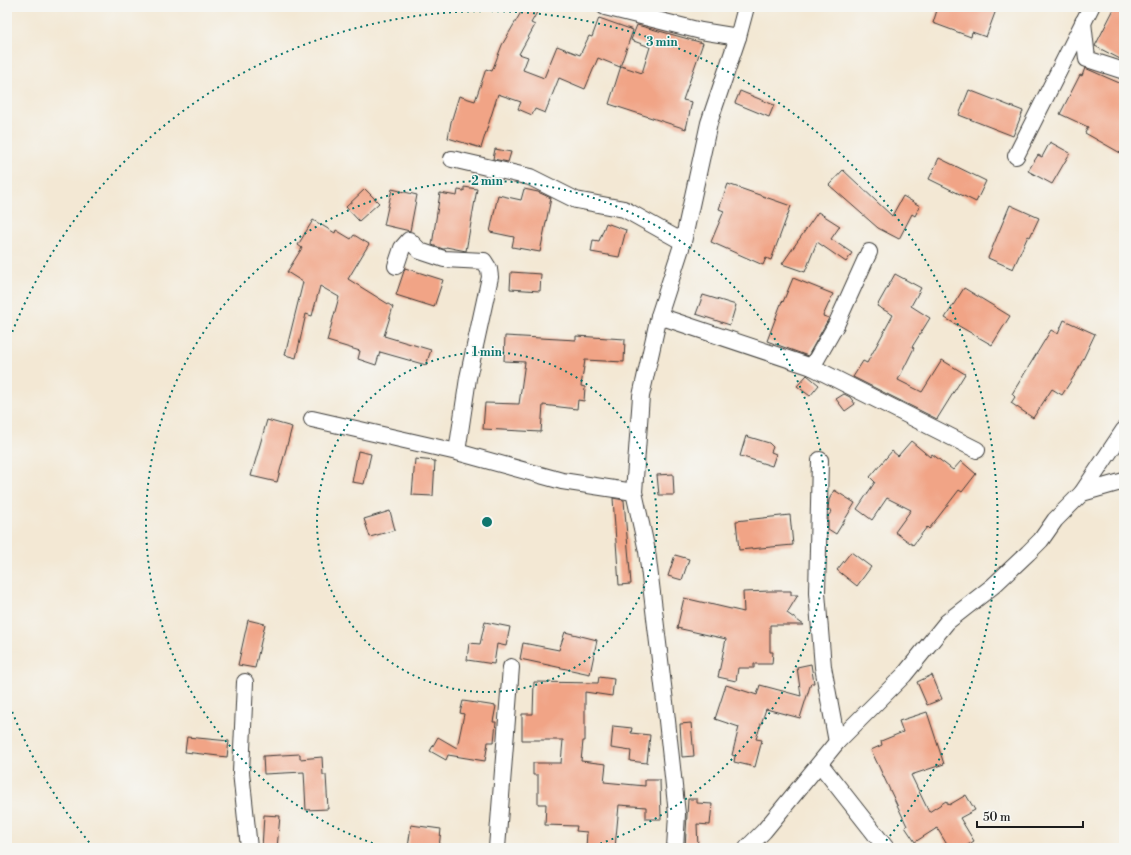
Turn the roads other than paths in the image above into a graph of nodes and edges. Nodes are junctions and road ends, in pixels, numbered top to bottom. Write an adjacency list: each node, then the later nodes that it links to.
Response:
1 (604, 7): 5 (street)
2 (746, 7): 5 (street)
3 (1091, 7): 4 (street)
4 (1083, 22): 6 (street); 7 (street)
5 (738, 37): 9 (street)
6 (1124, 71)
7 (1016, 156)
8 (452, 159): 9 (street)
9 (683, 242): 12 (street)
10 (868, 252): 13 (street)
11 (396, 266): 17 (street)
12 (659, 316): 13 (street); 20 (street)
13 (812, 367): 16 (street)
14 (312, 419): 17 (street)
15 (1124, 430): 21 (street)
16 (977, 450)
17 (457, 452): 20 (street)
18 (820, 460): 24 (street)
19 (1124, 481): 21 (street)
20 (634, 492): 28 (street)
21 (1082, 493): 24 (street)
22 (511, 667): 27 (street)
23 (244, 682): 26 (street)
24 (837, 742): 25 (street)
25 (820, 764): 29 (street); 30 (street)
26 (249, 848)
27 (497, 848)
28 (675, 848)
29 (747, 848)
30 (886, 848)

